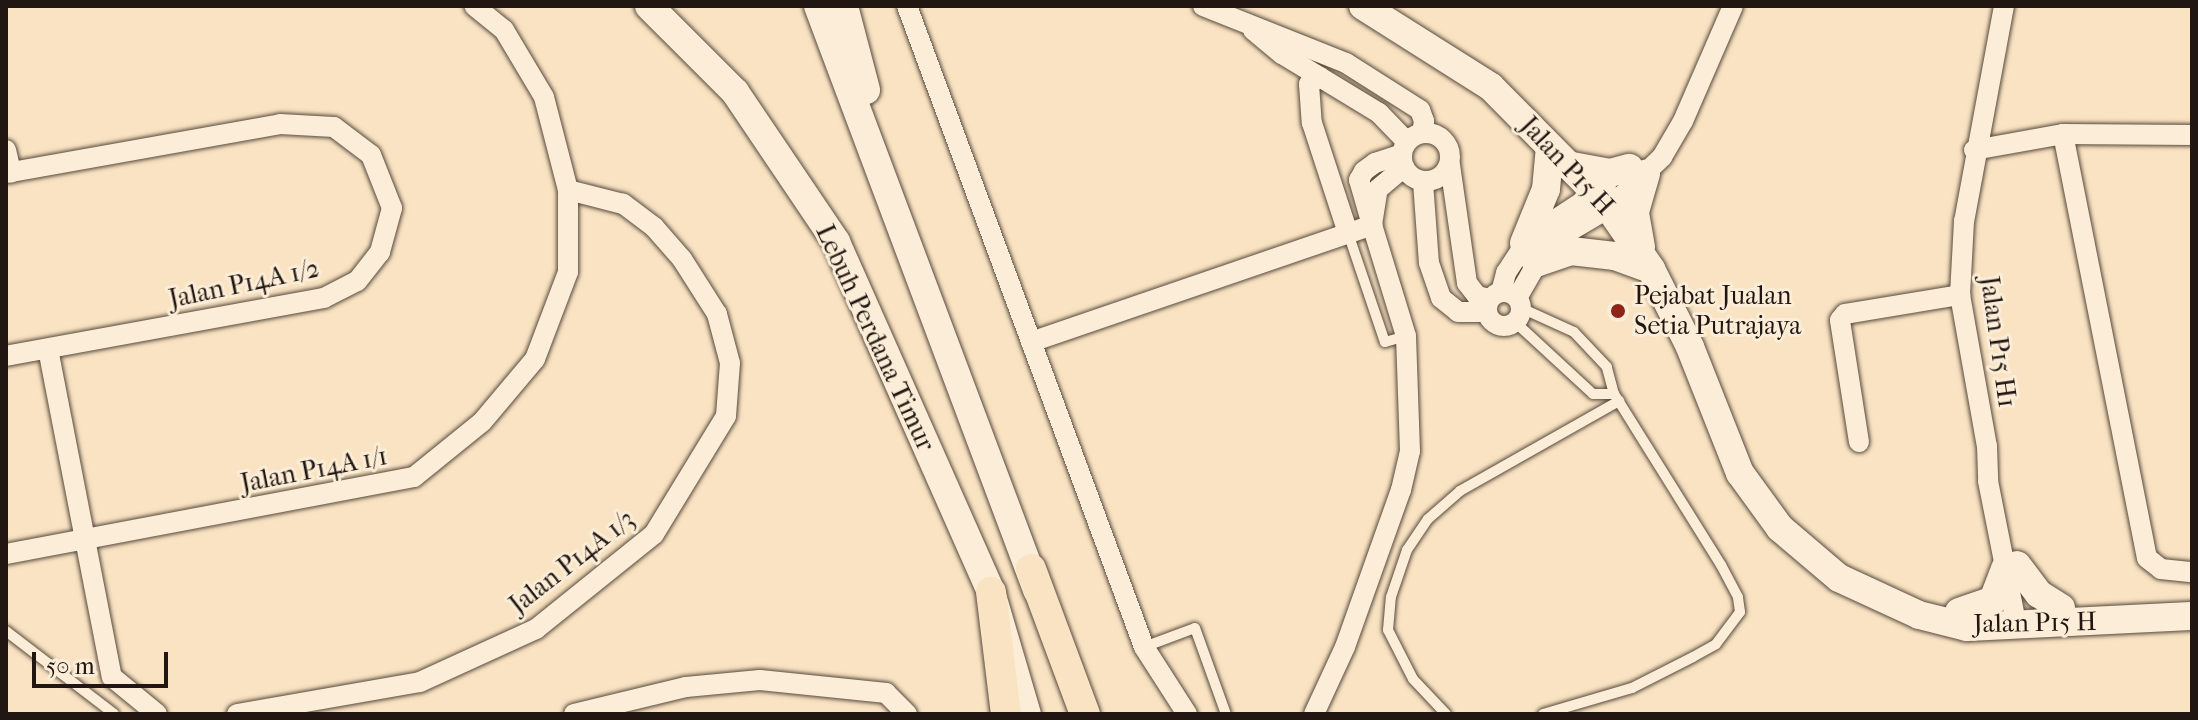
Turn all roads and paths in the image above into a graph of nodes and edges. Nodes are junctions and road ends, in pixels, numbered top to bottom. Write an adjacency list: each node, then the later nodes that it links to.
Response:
1 (474, 6): 25 (street, Jalan P14A 1/1)
2 (649, 6): 45 (street, Lebuh Perdana Timur)
3 (818, 6): 19 (street, Lebuh Perdana Timur)
4 (844, 6): 19 (street)
5 (907, 6): 34 (street)
6 (1203, 6): 10 (street)
7 (1363, 6): 20 (street, Jalan P15 H)
8 (1733, 6): 22 (street)
9 (2004, 6): 18 (street, Jalan P15 H1)
10 (1244, 23): 11 (street); 16 (street)
11 (1293, 61): 12 (street); 13 (street)
12 (1320, 77): 13 (street); 16 (street)
13 (1312, 123): 28 (street)
14 (2063, 134): 15 (street); 18 (street); 43 (street)
15 (2192, 135)
16 (1409, 149): 21 (street); 24 (street); 27 (street)
17 (6, 150): 23 (street)
18 (1974, 150): 31 (street, Jalan P15 H1)
19 (875, 153): 42 (street, Lebuh Perdana Timur)
20 (1558, 156): 22 (street); 26 (street, Jalan P15 H); 29 (street)
21 (1450, 165): 24 (street); 32 (street)
22 (1637, 171): 26 (street); 30 (street)
23 (8, 172): 35 (street, Jalan P14A 1/2)
24 (1423, 182): 32 (street)
25 (568, 190): 39 (street, Jalan P14A 1/1); 55 (street, Jalan P14A 1/3)
26 (1603, 201): 29 (street); 30 (street, Jalan P15 H)
27 (1372, 225): 28 (street); 33 (street)
28 (1348, 233): 33 (lane); 34 (street)
29 (1530, 253): 30 (street); 32 (street)
30 (1647, 264): 44 (street, Jalan P15 H)
31 (1960, 295): 38 (street); 41 (street, Jalan P15 H1)
32 (1505, 305): 37 (lane); 37 (lane)
33 (1406, 336): 64 (street)
34 (1031, 342): 52 (street)
35 (48, 349): 36 (street, Jalan P14A 1/2); 39 (street)
36 (6, 356)
37 (1617, 398): 65 (lane); 66 (lane)
38 (1859, 442)
39 (85, 539): 40 (street, Jalan P14A 1/1); 54 (street)
40 (6, 554)
41 (2011, 566): 47 (street); 48 (street); 50 (street, Jalan P15 H1)
42 (1031, 569): 60 (street, Lebuh Perdana Timur); 61 (main road)
43 (2192, 572)
44 (1839, 578): 48 (street, Jalan P15 H); 50 (street, Jalan P15 H)
45 (991, 592): 58 (main road); 59 (street, Lebuh Perdana Timur)
46 (2192, 603): 47 (street, Jalan P15 H)
47 (2061, 608): 50 (street, Jalan P15 H)
48 (1959, 612): 50 (street, Jalan P15 H)
49 (2192, 616): 50 (street, Jalan P15 H)
50 (2022, 619)
51 (6, 631): 53 (lane)
52 (1144, 647): 62 (street); 63 (lane)
53 (114, 714)
54 (157, 714)
55 (237, 714)
56 (574, 714): 57 (street)
57 (907, 714)
58 (1006, 714)
59 (1027, 714)
60 (1071, 714)
61 (1085, 714)
62 (1187, 714)
63 (1226, 714)
64 (1314, 714)
65 (1446, 714)
66 (1543, 714)

